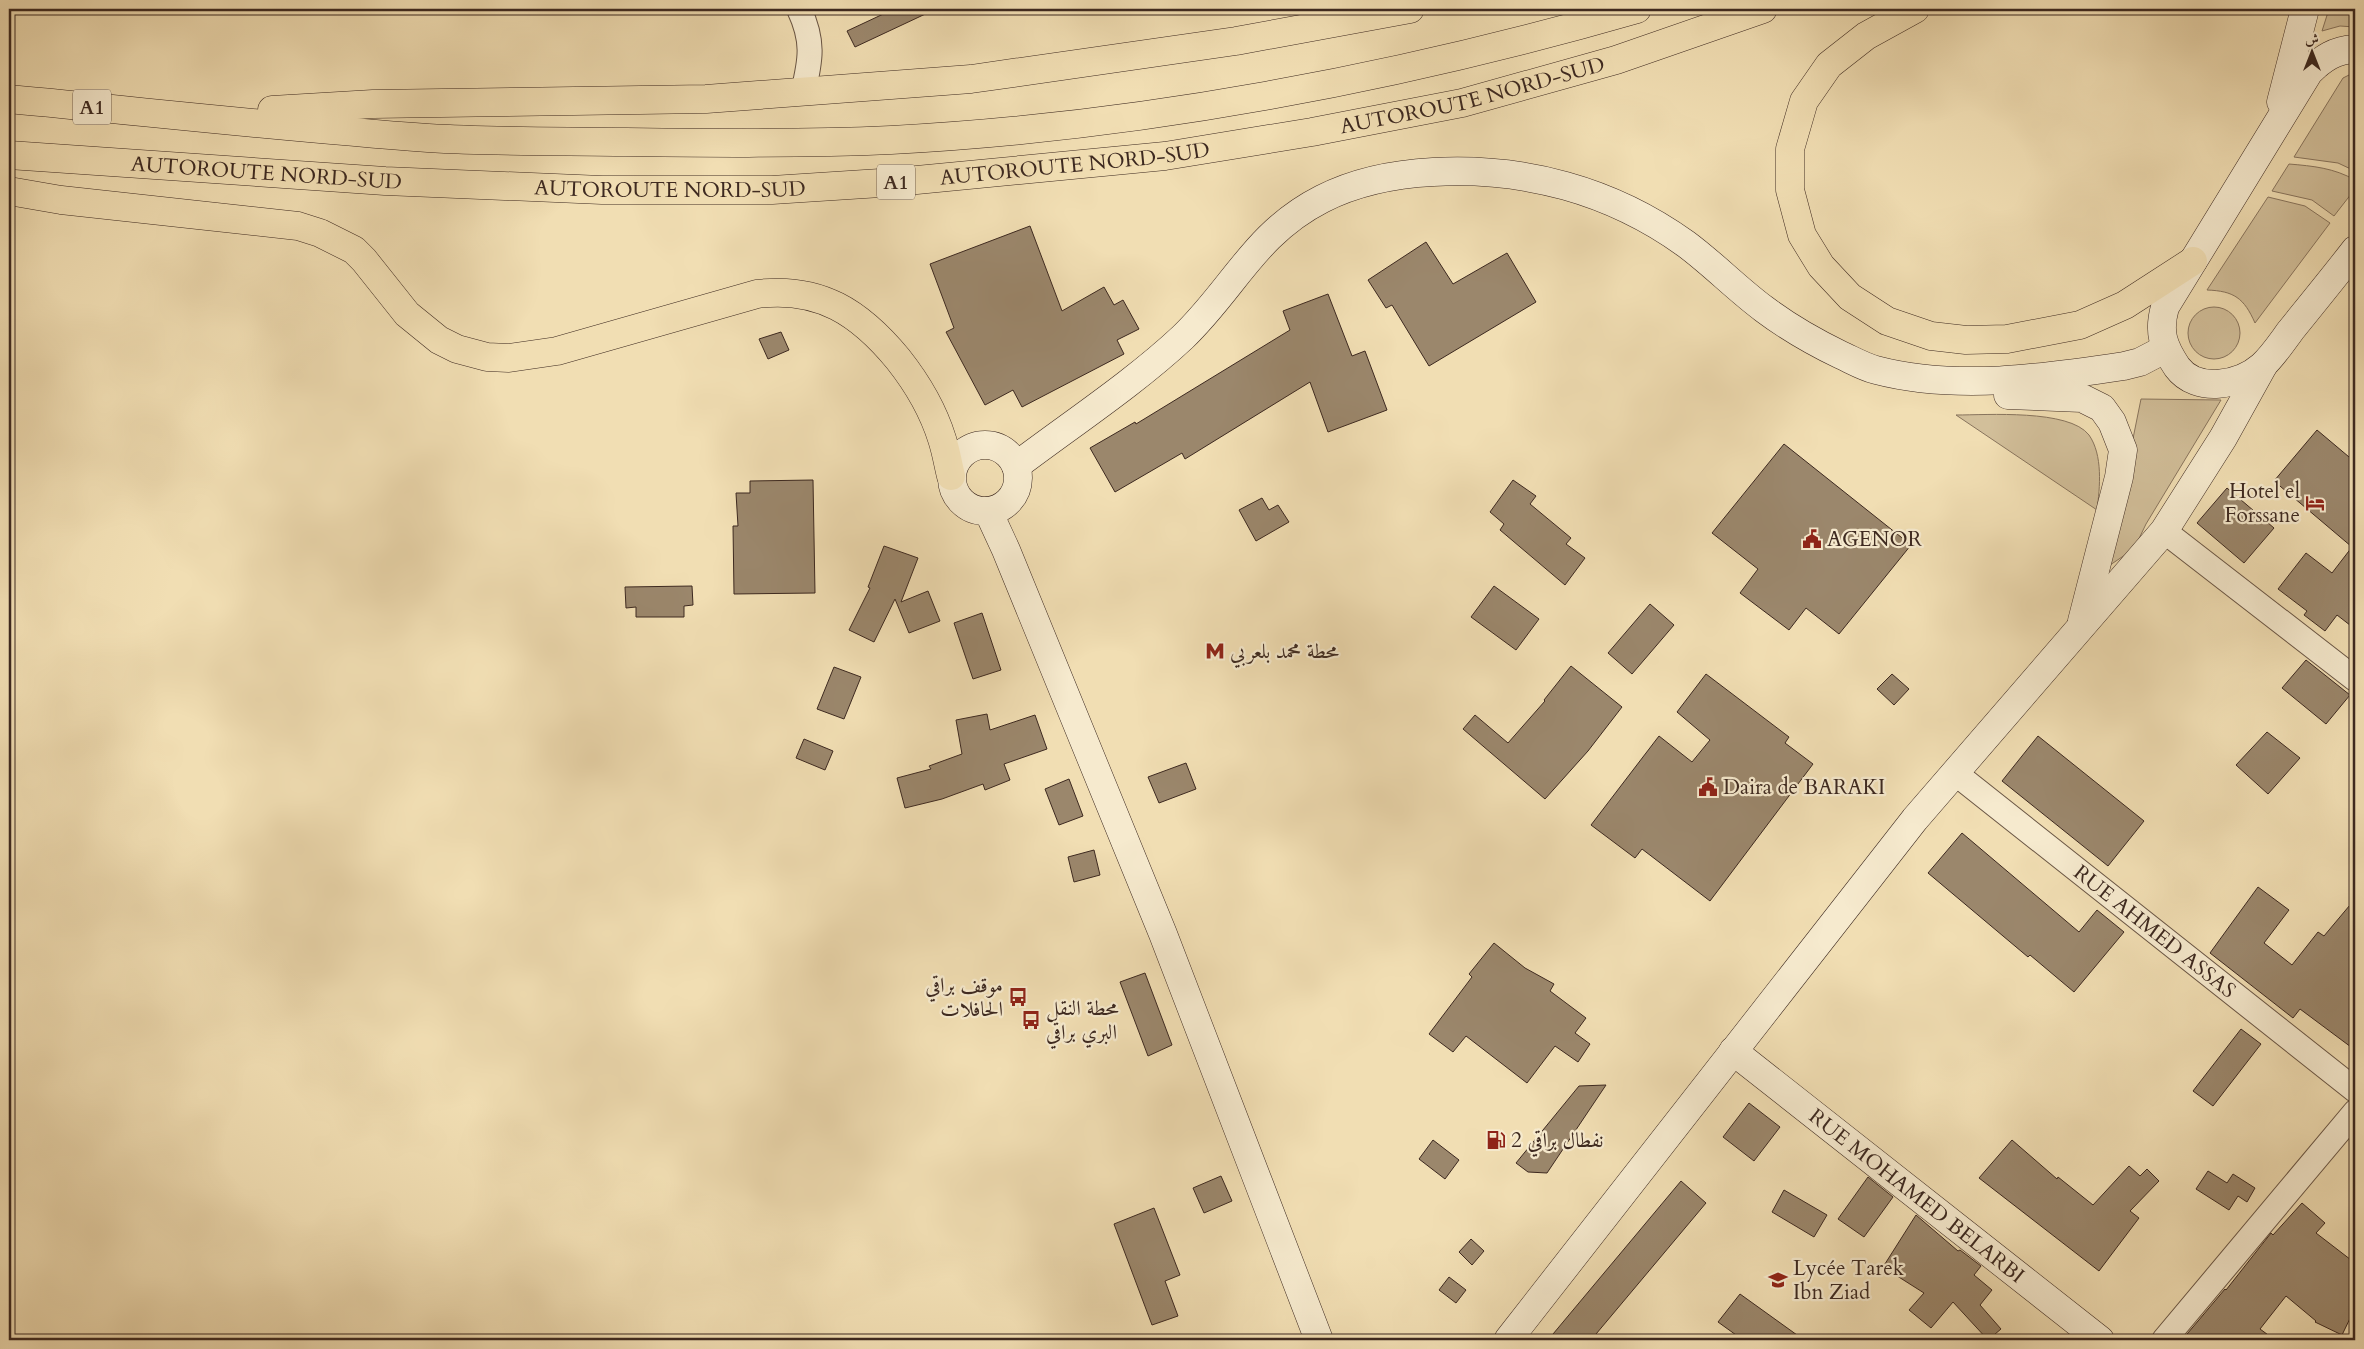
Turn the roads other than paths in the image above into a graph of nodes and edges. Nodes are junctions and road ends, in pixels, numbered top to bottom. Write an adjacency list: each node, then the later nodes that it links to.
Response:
1 (799, 9): 10 (street)
2 (1333, 9): 8 (highway)
3 (1410, 9): 8 (highway)
4 (1637, 9): 12 (highway, AUTOROUTE NORD-SUD / A1)
5 (1763, 9): 14 (highway, AUTOROUTE NORD-SUD / A1)
6 (1915, 9): 17 (highway)
7 (2305, 9): 13 (main road)
8 (1236, 41): 10 (highway)
9 (2355, 49): 13 (main road)
10 (803, 92): 12 (highway)
11 (9, 100): 12 (highway, AUTOROUTE NORD-SUD / A1)
12 (176, 115)
13 (2272, 133): 17 (main road)
14 (9, 155)
15 (9, 191): 22 (highway)
16 (2355, 250): 19 (main road)
17 (2193, 261): 18 (main road)
18 (2165, 349): 19 (main road); 20 (main road)
19 (2263, 366): 24 (main road)
20 (1874, 370): 21 (main road); 25 (main road)
21 (1016, 466): 22 (main road); 23 (main road)
22 (951, 476): 23 (main road)
23 (988, 511): 31 (main road)
24 (2164, 531): 25 (main road); 26 (street)
25 (2080, 627): 27 (main road)
26 (2355, 679)
27 (1955, 773): 28 (main road); 29 (street, RUE AHMED ASSAS)
28 (1733, 1052): 34 (main road); 35 (main road, RUE MOHAMED BELARBI)
29 (2355, 1090)
30 (2355, 1112): 36 (street)
31 (1306, 1302): 32 (main road); 33 (main road)
32 (1319, 1340)
33 (1333, 1340)
34 (1508, 1340)
35 (2100, 1340)
36 (2164, 1340)

